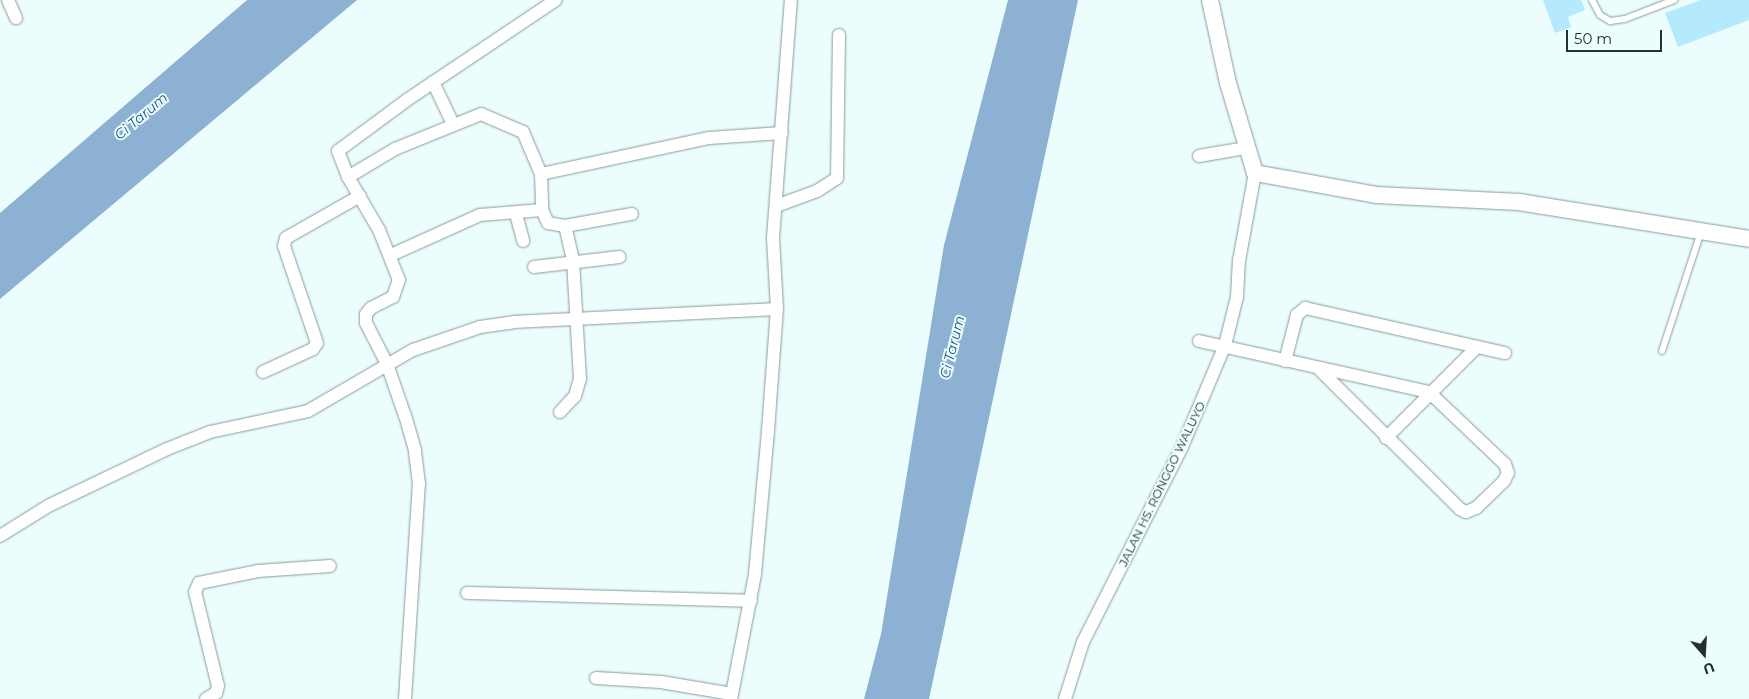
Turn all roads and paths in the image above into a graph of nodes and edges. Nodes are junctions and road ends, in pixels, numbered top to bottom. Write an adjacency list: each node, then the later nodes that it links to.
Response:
1 (8, 0): 7 (street)
2 (556, 0): 9 (street)
3 (791, 0): 11 (street)
4 (1210, 0): 12 (street)
5 (1592, 0): 6 (lane)
6 (1674, 0)
7 (16, 18)
8 (839, 35): 18 (street)
9 (434, 82): 10 (street); 16 (street)
10 (454, 124): 15 (street); 16 (street)
11 (782, 133): 15 (street); 18 (street)
12 (1246, 148): 13 (street); 14 (street)
13 (1199, 156)
14 (1255, 173): 23 (street); 33 (street, JALAN HS. RONGGO WALUYO)
15 (541, 174): 19 (street)
16 (348, 177): 17 (street)
17 (360, 196): 26 (street); 40 (street)
18 (776, 206): 30 (street)
19 (542, 210): 20 (street); 22 (street)
20 (516, 214): 25 (street); 26 (street)
21 (632, 214): 22 (street)
22 (565, 226): 28 (street)
23 (1702, 231): 24 (street); 35 (lane)
24 (1749, 240)
25 (523, 241)
26 (391, 254): 38 (street)
27 (619, 257): 28 (street)
28 (573, 260): 29 (street); 31 (street)
29 (534, 267)
30 (777, 309): 31 (street); 47 (street)
31 (578, 320): 38 (street); 42 (street)
32 (1199, 341): 33 (street)
33 (1225, 345): 37 (street); 52 (street, JALAN HS. RONGGO WALUYO)
34 (1477, 347): 36 (street); 37 (street); 41 (street)
35 (1662, 351)
36 (1505, 353)
37 (1285, 360): 39 (street)
38 (387, 364): 44 (street); 51 (street)
39 (1320, 370): 41 (street); 43 (street)
40 (263, 372)
41 (1429, 392): 43 (street); 43 (street)
42 (560, 412)
43 (1386, 438)
44 (0, 536)
45 (330, 566): 50 (street)
46 (467, 593): 47 (street)
47 (751, 601): 49 (street)
48 (596, 678): 49 (street)
49 (732, 697)
50 (206, 699)
51 (405, 699)
52 (1064, 699)

